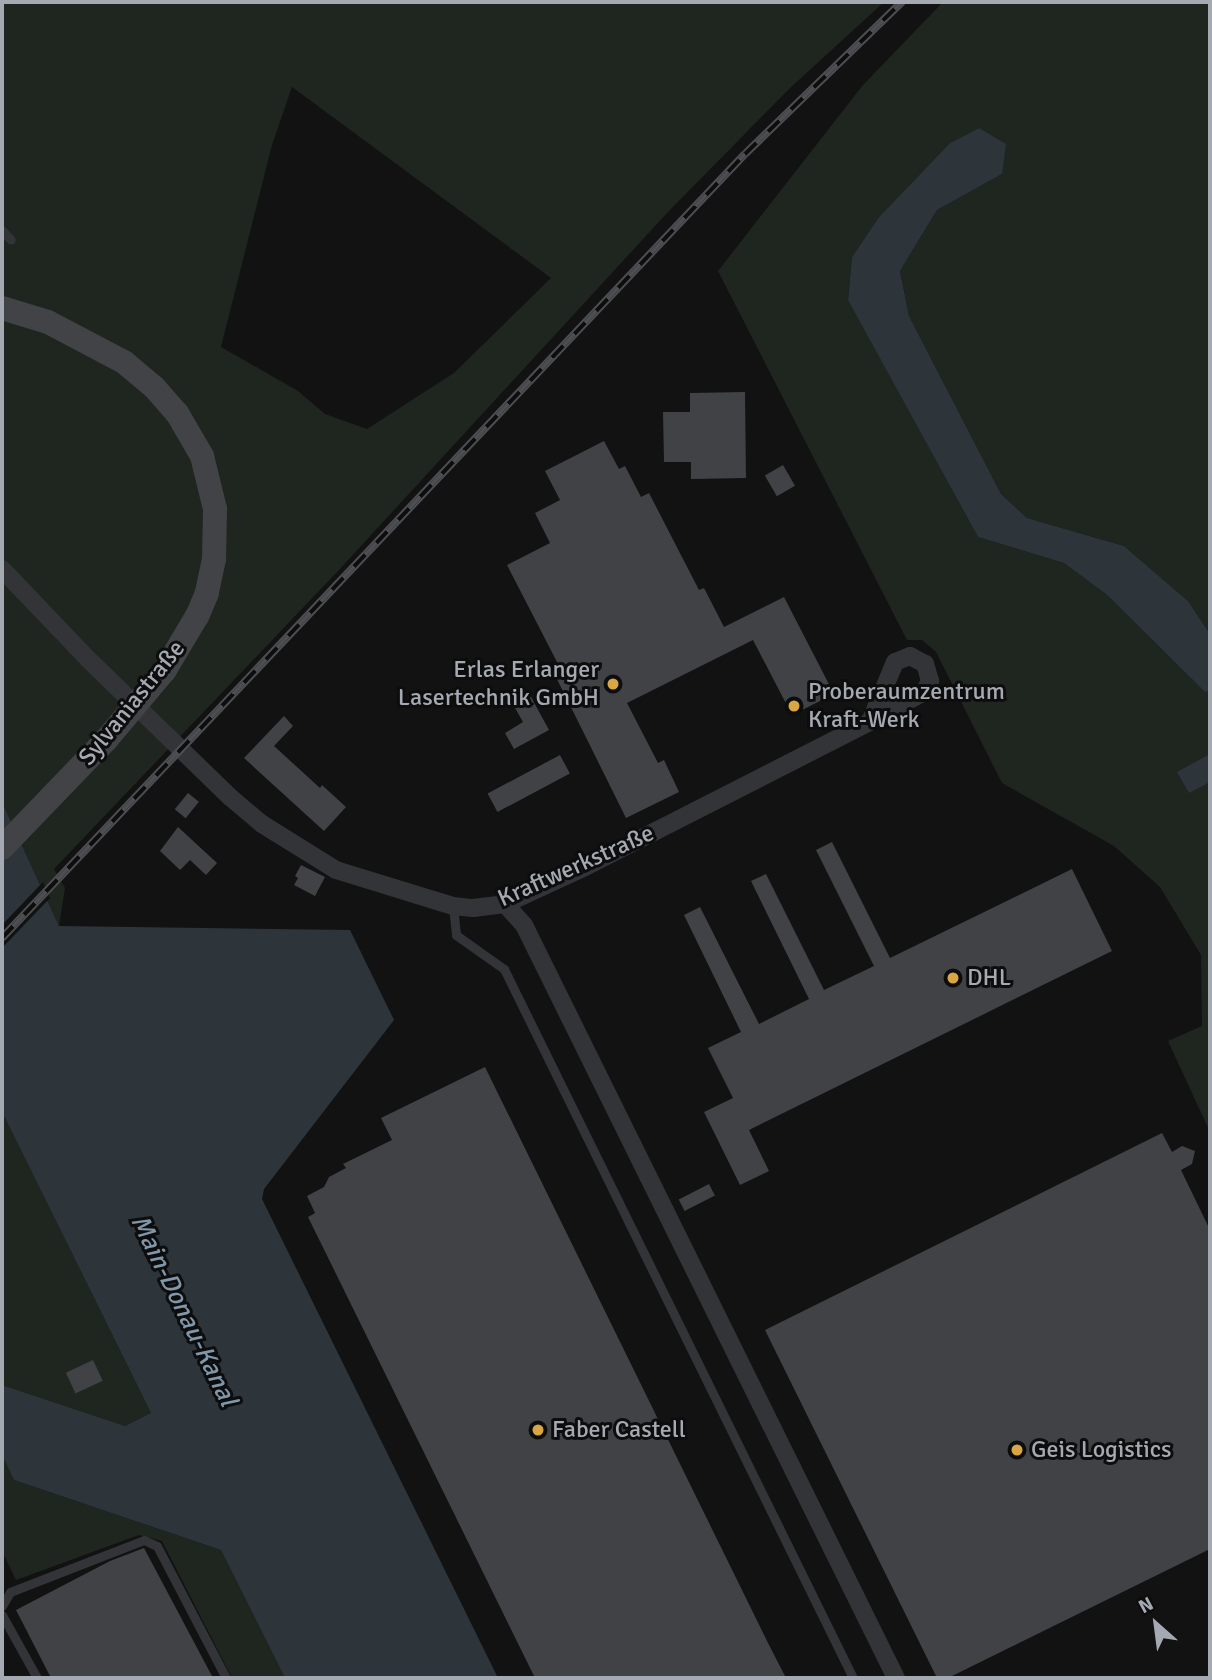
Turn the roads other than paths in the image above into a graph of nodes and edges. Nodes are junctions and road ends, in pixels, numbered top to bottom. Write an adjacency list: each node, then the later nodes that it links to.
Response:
1 (2, 230): 2 (lane)
2 (11, 240)
3 (2, 308): 6 (street, Sylvaniastraße, bridge)
4 (2, 569): 8 (street, Kraftwerkstraße)
5 (870, 722): 7 (street, Kraftwerkstraße)
6 (2, 848)
7 (505, 904): 8 (street, Kraftwerkstraße); 14 (street)
8 (453, 906): 13 (lane)
9 (2, 1606): 12 (lane)
10 (2, 1615): 11 (lane)
11 (37, 1678)
12 (226, 1678)
13 (853, 1678)
14 (896, 1678)

